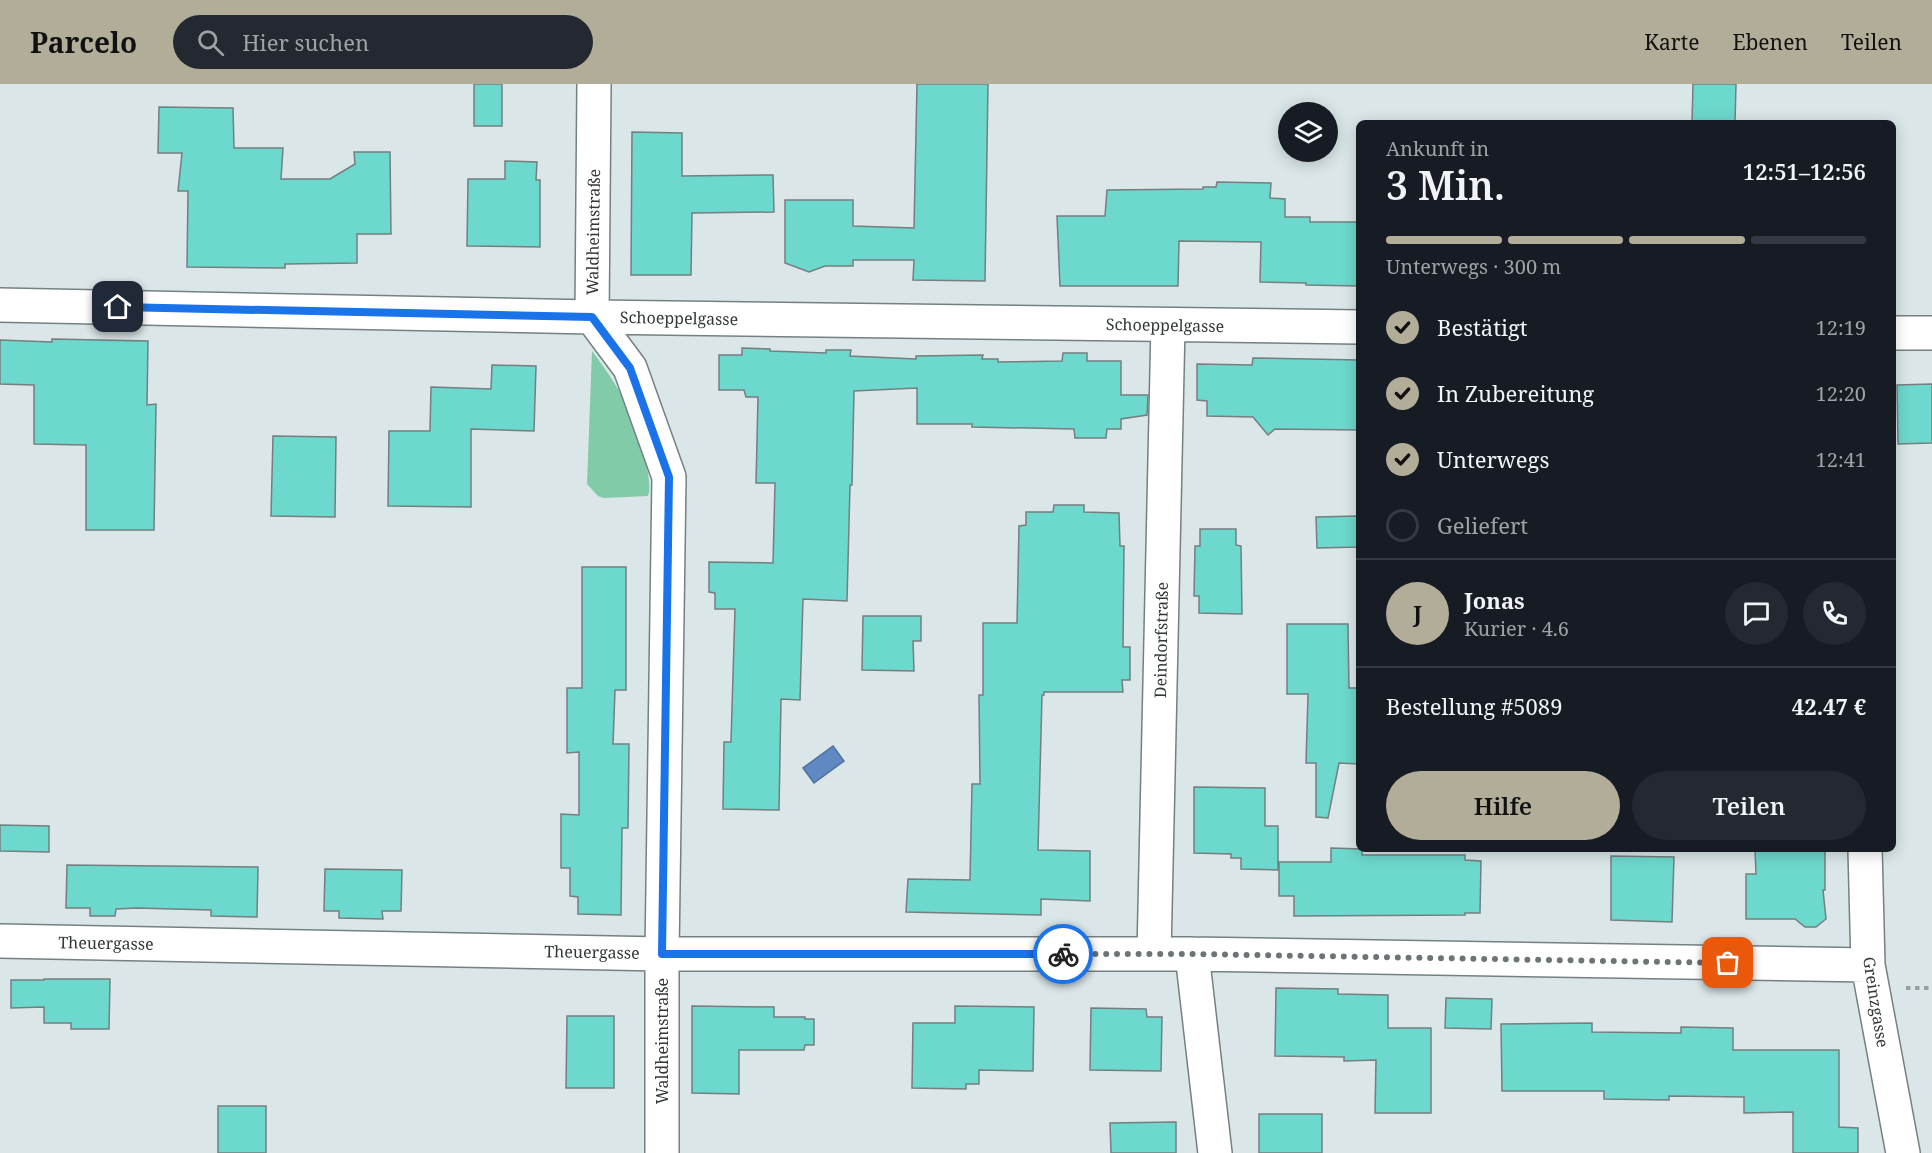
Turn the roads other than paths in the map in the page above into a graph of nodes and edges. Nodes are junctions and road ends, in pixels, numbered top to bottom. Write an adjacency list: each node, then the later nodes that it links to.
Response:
1 (594, 84): 3 (street, Waldheimstraße)
2 (0, 305): 3 (street, Schoeppelgasse)
3 (592, 317): 4 (street, Schoeppelgasse); 10 (street, Waldheimstraße)
4 (1168, 325): 5 (street, Schoeppelgasse); 11 (street, Deindorfstraße)
5 (1356, 327)
6 (1896, 333): 7 (street)
7 (1932, 333)
8 (1865, 852): 13 (street, Greinzgasse)
9 (0, 941): 10 (street, Theuergasse)
10 (662, 954): 11 (street, Theuergasse); 14 (street, Waldheimstraße)
11 (1154, 954): 12 (street, Theuergasse)
12 (1192, 954): 13 (street, Theuergasse); 15 (street)
13 (1868, 965): 16 (street, Greinzgasse)
14 (662, 1153)
15 (1215, 1153)
16 (1902, 1153)

